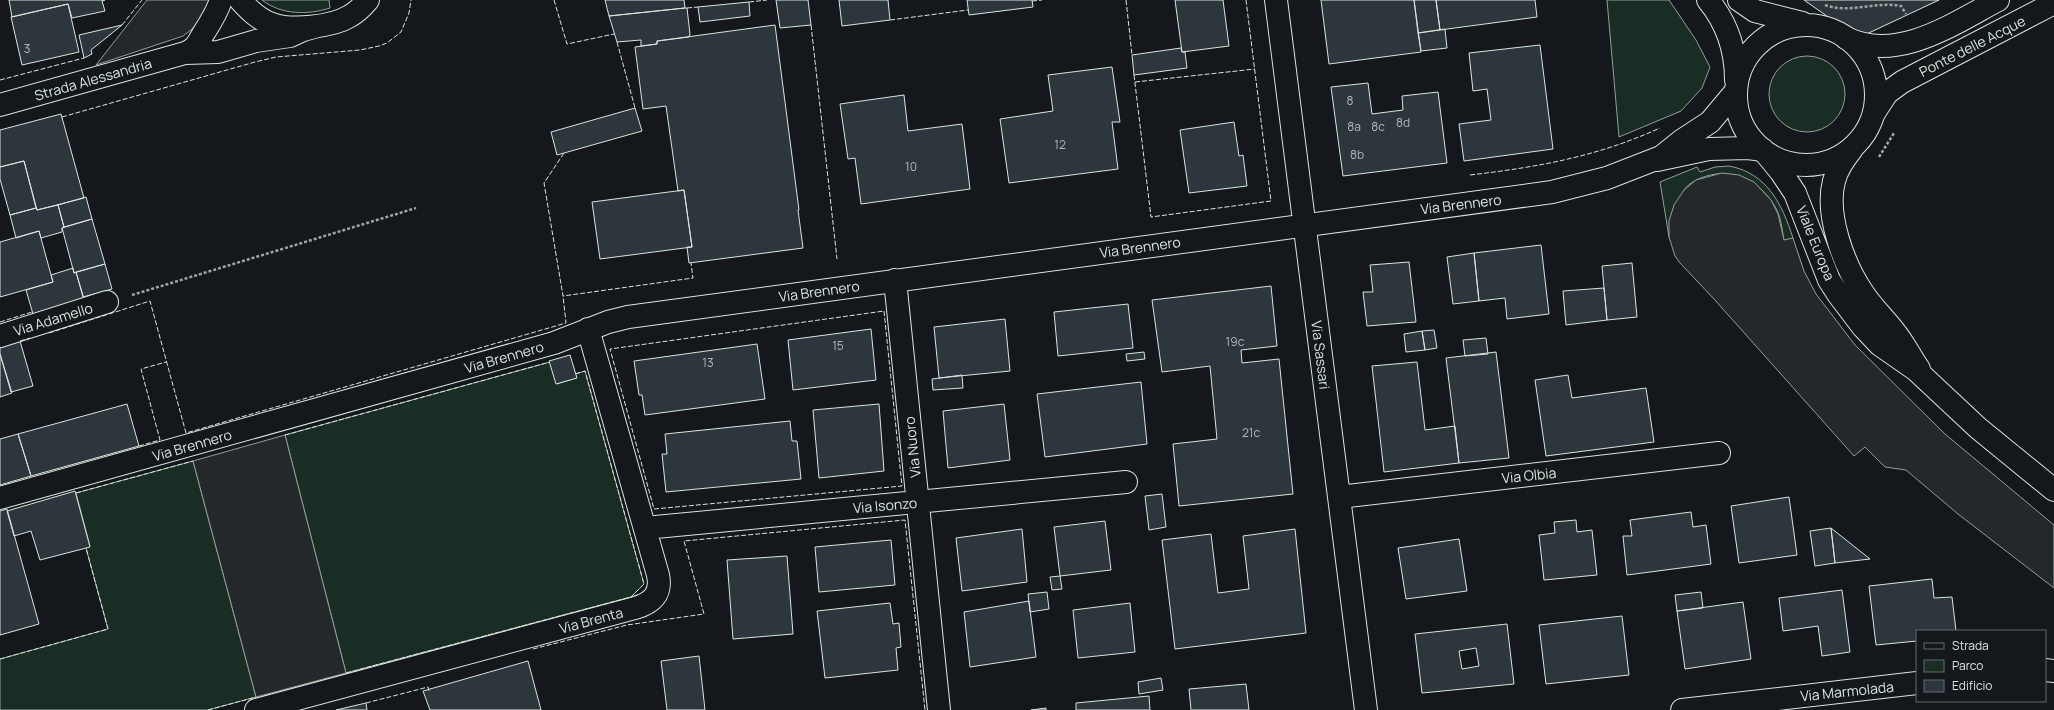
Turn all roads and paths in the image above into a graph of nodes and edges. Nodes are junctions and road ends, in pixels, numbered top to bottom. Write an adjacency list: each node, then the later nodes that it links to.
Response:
1 (221, 0): 14 (street, Strada Alessandria)
2 (240, 0): 11 (street)
3 (368, 0): 11 (street)
4 (1276, 0): 24 (street, Via Sassari)
5 (1708, 0): 15 (street)
6 (1739, 0): 12 (street)
7 (1998, 0): 13 (street)
8 (2054, 2): 17 (street, Ponte delle Acque)
9 (1822, 4): 10 (path)
10 (1907, 15)
11 (318, 26): 14 (street, Strada Alessandria)
12 (1817, 26): 13 (street); 15 (street)
13 (1846, 38): 17 (street)
14 (185, 53): 16 (street, Strada Alessandria)
15 (1736, 92): 20 (street); 22 (street, Via Brennero)
16 (0, 105)
17 (1874, 113): 19 (street)
18 (1896, 128): 21 (path)
19 (1854, 145): 20 (street); 29 (street, Viale Europa)
20 (1763, 150): 22 (street, Via Brennero); 29 (street, Viale Europa)
21 (1877, 159)
22 (1654, 160): 24 (street, Via Brennero)
23 (416, 208): 26 (path)
24 (1304, 224): 25 (street, Via Brennero); 33 (street, Via Sassari)
25 (896, 280): 27 (street, Via Brennero); 35 (street, Via Nuoro)
26 (107, 302): 28 (street, Via Adamello)
27 (588, 329): 34 (street, Via Brennero); 36 (street, Via Brenta)
28 (0, 336)
29 (1927, 380): 32 (street, Viale Europa)
30 (1719, 453): 33 (street, Via Olbia)
31 (1126, 482): 35 (street, Via Isonzo)
32 (2054, 490)
33 (1339, 496): 41 (street, Via Sassari)
34 (0, 498)
35 (918, 502): 36 (street, Via Isonzo); 40 (street, Via Nuoro)
36 (645, 528): 39 (street, Via Brenta)
37 (1916, 684): 38 (street, Via Marmolada)
38 (1799, 703): 42 (street, Via Marmolada)
39 (256, 710)
40 (939, 710)
41 (1366, 710)
42 (1682, 710)

